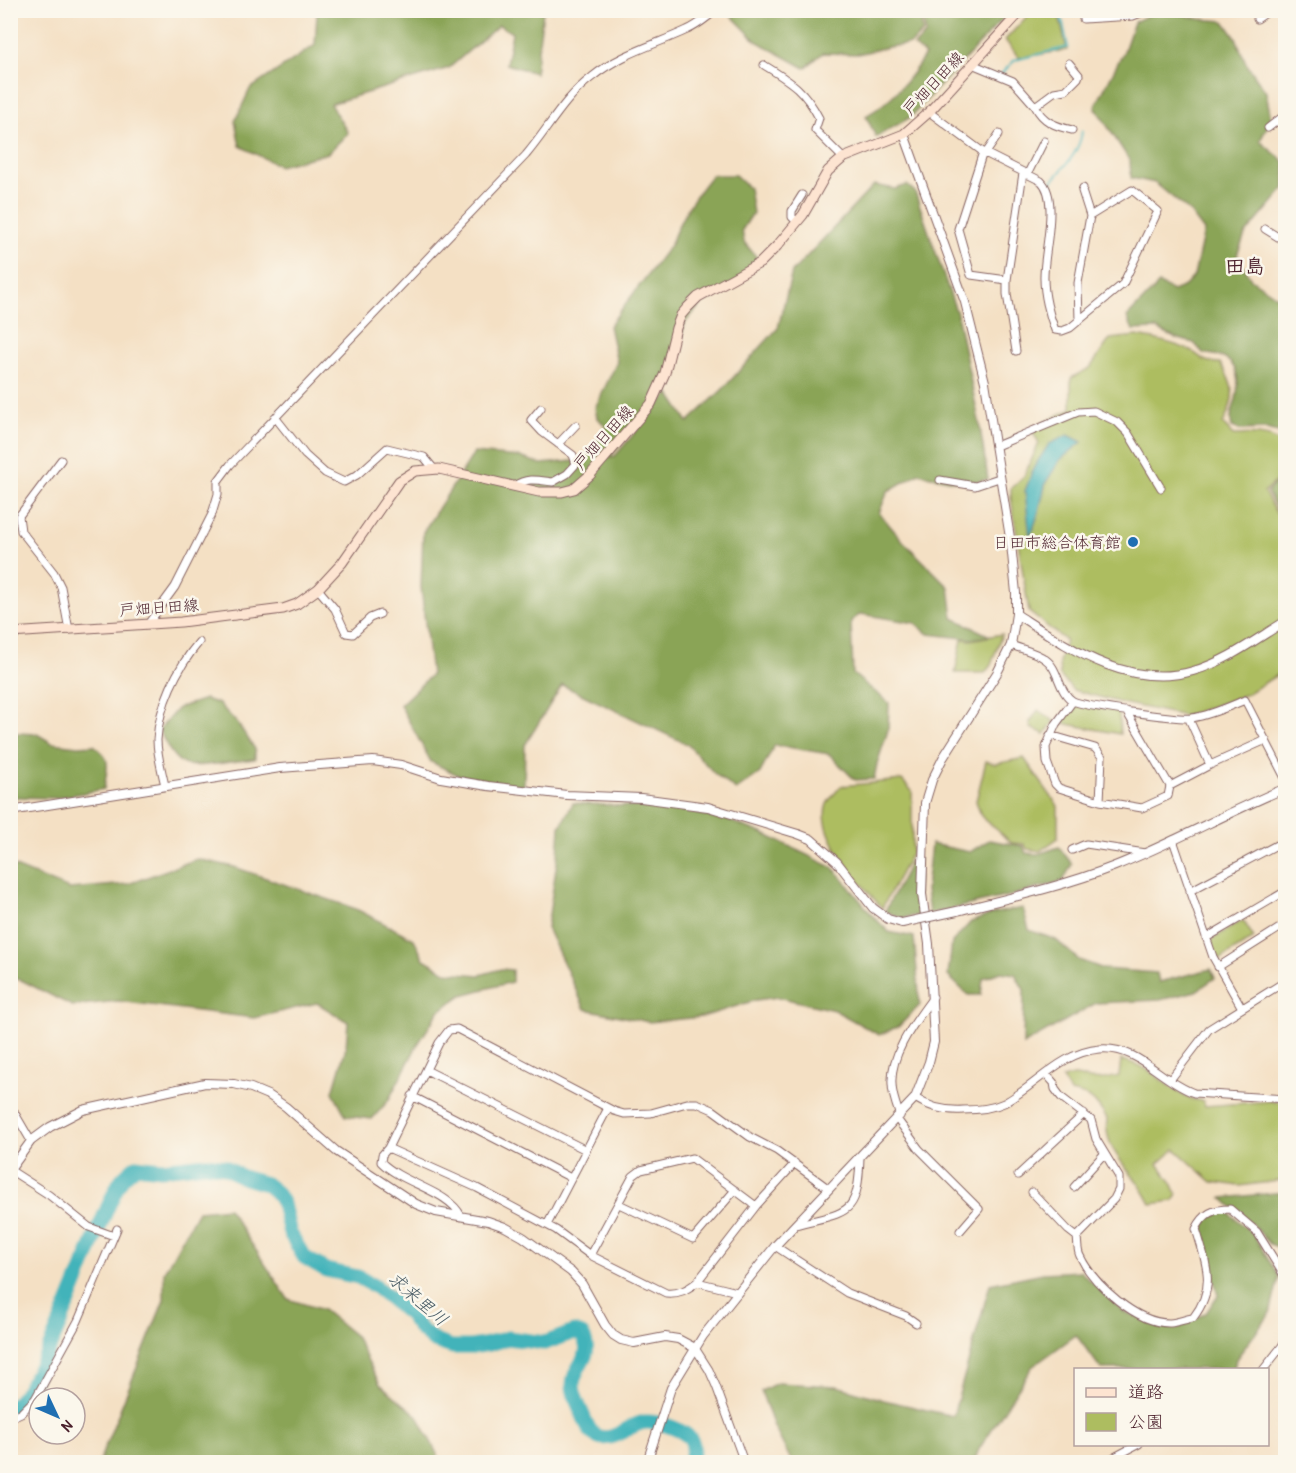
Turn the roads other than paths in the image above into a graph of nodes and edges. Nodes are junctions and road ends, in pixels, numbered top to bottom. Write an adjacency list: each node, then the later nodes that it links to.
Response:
1 (1022, 10): 8 (main road, 戸畑日田線)
2 (1149, 10): 5 (street)
3 (1270, 10): 6 (street)
4 (714, 12): 31 (street)
5 (1083, 19)
6 (1257, 19)
7 (1069, 63): 10 (street)
8 (972, 64): 10 (street); 11 (main road, 戸畑日田線)
9 (764, 65): 19 (street)
10 (1035, 106): 14 (street)
11 (929, 112): 15 (main road, 戸畑日田線); 18 (street)
12 (1286, 114): 13 (street)
13 (1268, 128)
14 (1072, 130)
15 (904, 134): 19 (main road, 戸畑日田線); 34 (street)
16 (999, 134): 18 (street)
17 (1044, 141): 20 (street)
18 (985, 152): 20 (street); 27 (street)
19 (843, 158): 24 (main road, 戸畑日田線)
20 (1025, 174): 27 (street); 28 (street)
21 (1083, 188): 23 (street)
22 (802, 195): 24 (street)
23 (1090, 216): 28 (street); 28 (street)
24 (797, 222): 39 (main road, 戸畑日田線)
25 (1265, 229): 26 (street)
26 (1286, 242)
27 (1007, 280): 29 (street)
28 (1079, 321)
29 (1016, 351)
30 (542, 408): 33 (street)
31 (275, 417): 36 (street); 45 (street)
32 (576, 425): 33 (street)
33 (558, 444): 39 (street)
34 (996, 446): 37 (street); 40 (street)
35 (61, 460): 46 (street)
36 (434, 469): 39 (main road, 戸畑日田線); 41 (main road, 戸畑日田線)
37 (999, 478): 38 (street); 43 (street)
38 (940, 480)
39 (514, 486)
40 (1161, 488)
41 (318, 589): 42 (street); 45 (main road, 戸畑日田線)
42 (380, 614)
43 (1016, 614): 44 (street); 49 (street)
44 (1286, 621)
45 (148, 624): 46 (main road, 戸畑日田線)
46 (69, 630): 47 (main road, 戸畑日田線)
47 (10, 633)
48 (199, 642): 57 (street)
49 (1011, 645): 50 (street); 72 (street)
50 (1073, 701): 51 (street); 53 (street)
51 (1126, 711): 52 (street); 58 (street)
52 (1190, 718): 54 (street); 55 (street)
53 (1050, 735): 60 (street); 60 (street)
54 (1266, 740): 55 (street); 56 (street)
55 (1210, 765): 58 (street)
56 (1286, 780)
57 (165, 786): 61 (street); 65 (street, bridge)
58 (1170, 786): 60 (street)
59 (1286, 788): 62 (street)
60 (1100, 801)
61 (10, 811)
62 (1173, 840): 65 (street); 66 (street)
63 (1286, 840): 66 (street)
64 (1072, 850): 65 (street)
65 (1145, 853)
66 (1190, 891): 69 (street)
67 (1286, 891): 69 (street)
68 (1286, 924): 70 (street)
69 (1206, 938): 70 (street)
70 (1218, 967): 73 (street)
71 (1286, 981): 73 (street)
72 (933, 997): 78 (street); 83 (street)
73 (1242, 1008): 76 (street)
74 (426, 1070): 77 (street); 81 (street); 86 (street)
75 (1046, 1074): 76 (street); 78 (street); 82 (street)
76 (1170, 1080): 79 (street)
77 (412, 1096): 85 (street); 92 (street)
78 (915, 1098): 83 (street)
79 (1286, 1099)
80 (10, 1105): 84 (street)
81 (608, 1108): 86 (street); 89 (street)
82 (1084, 1114): 87 (street); 91 (street)
83 (898, 1117): 88 (street); 102 (street)
84 (31, 1142): 90 (street); 99 (street)
85 (388, 1149): 99 (street); 101 (street)
86 (585, 1150): 92 (street)
87 (1104, 1154): 93 (street); 103 (street)
88 (860, 1157): 94 (street); 100 (street)
89 (795, 1163): 94 (street); 98 (street)
90 (10, 1170): 113 (street)
91 (1018, 1174)
92 (571, 1178): 101 (street)
93 (1074, 1187)
94 (829, 1189): 100 (street)
95 (735, 1190): 97 (street); 97 (street); 98 (street)
96 (1032, 1192): 103 (street)
97 (619, 1204): 105 (street)
98 (756, 1206): 107 (street)
99 (461, 1216): 111 (street)
100 (795, 1225): 104 (street)
101 (547, 1226): 105 (street)
102 (960, 1231)
103 (1077, 1237): 106 (street)
104 (775, 1246): 108 (street); 109 (street)
105 (590, 1255): 107 (street)
106 (1286, 1281)
107 (697, 1282): 108 (street)
108 (738, 1292): 111 (street)
109 (916, 1323)
110 (1286, 1339): 112 (street)
111 (695, 1348): 115 (street); 116 (street)
112 (1265, 1368)
113 (10, 1418)
114 (1135, 1446): 117 (street)
115 (647, 1462)
116 (744, 1462)
117 (1105, 1462)

